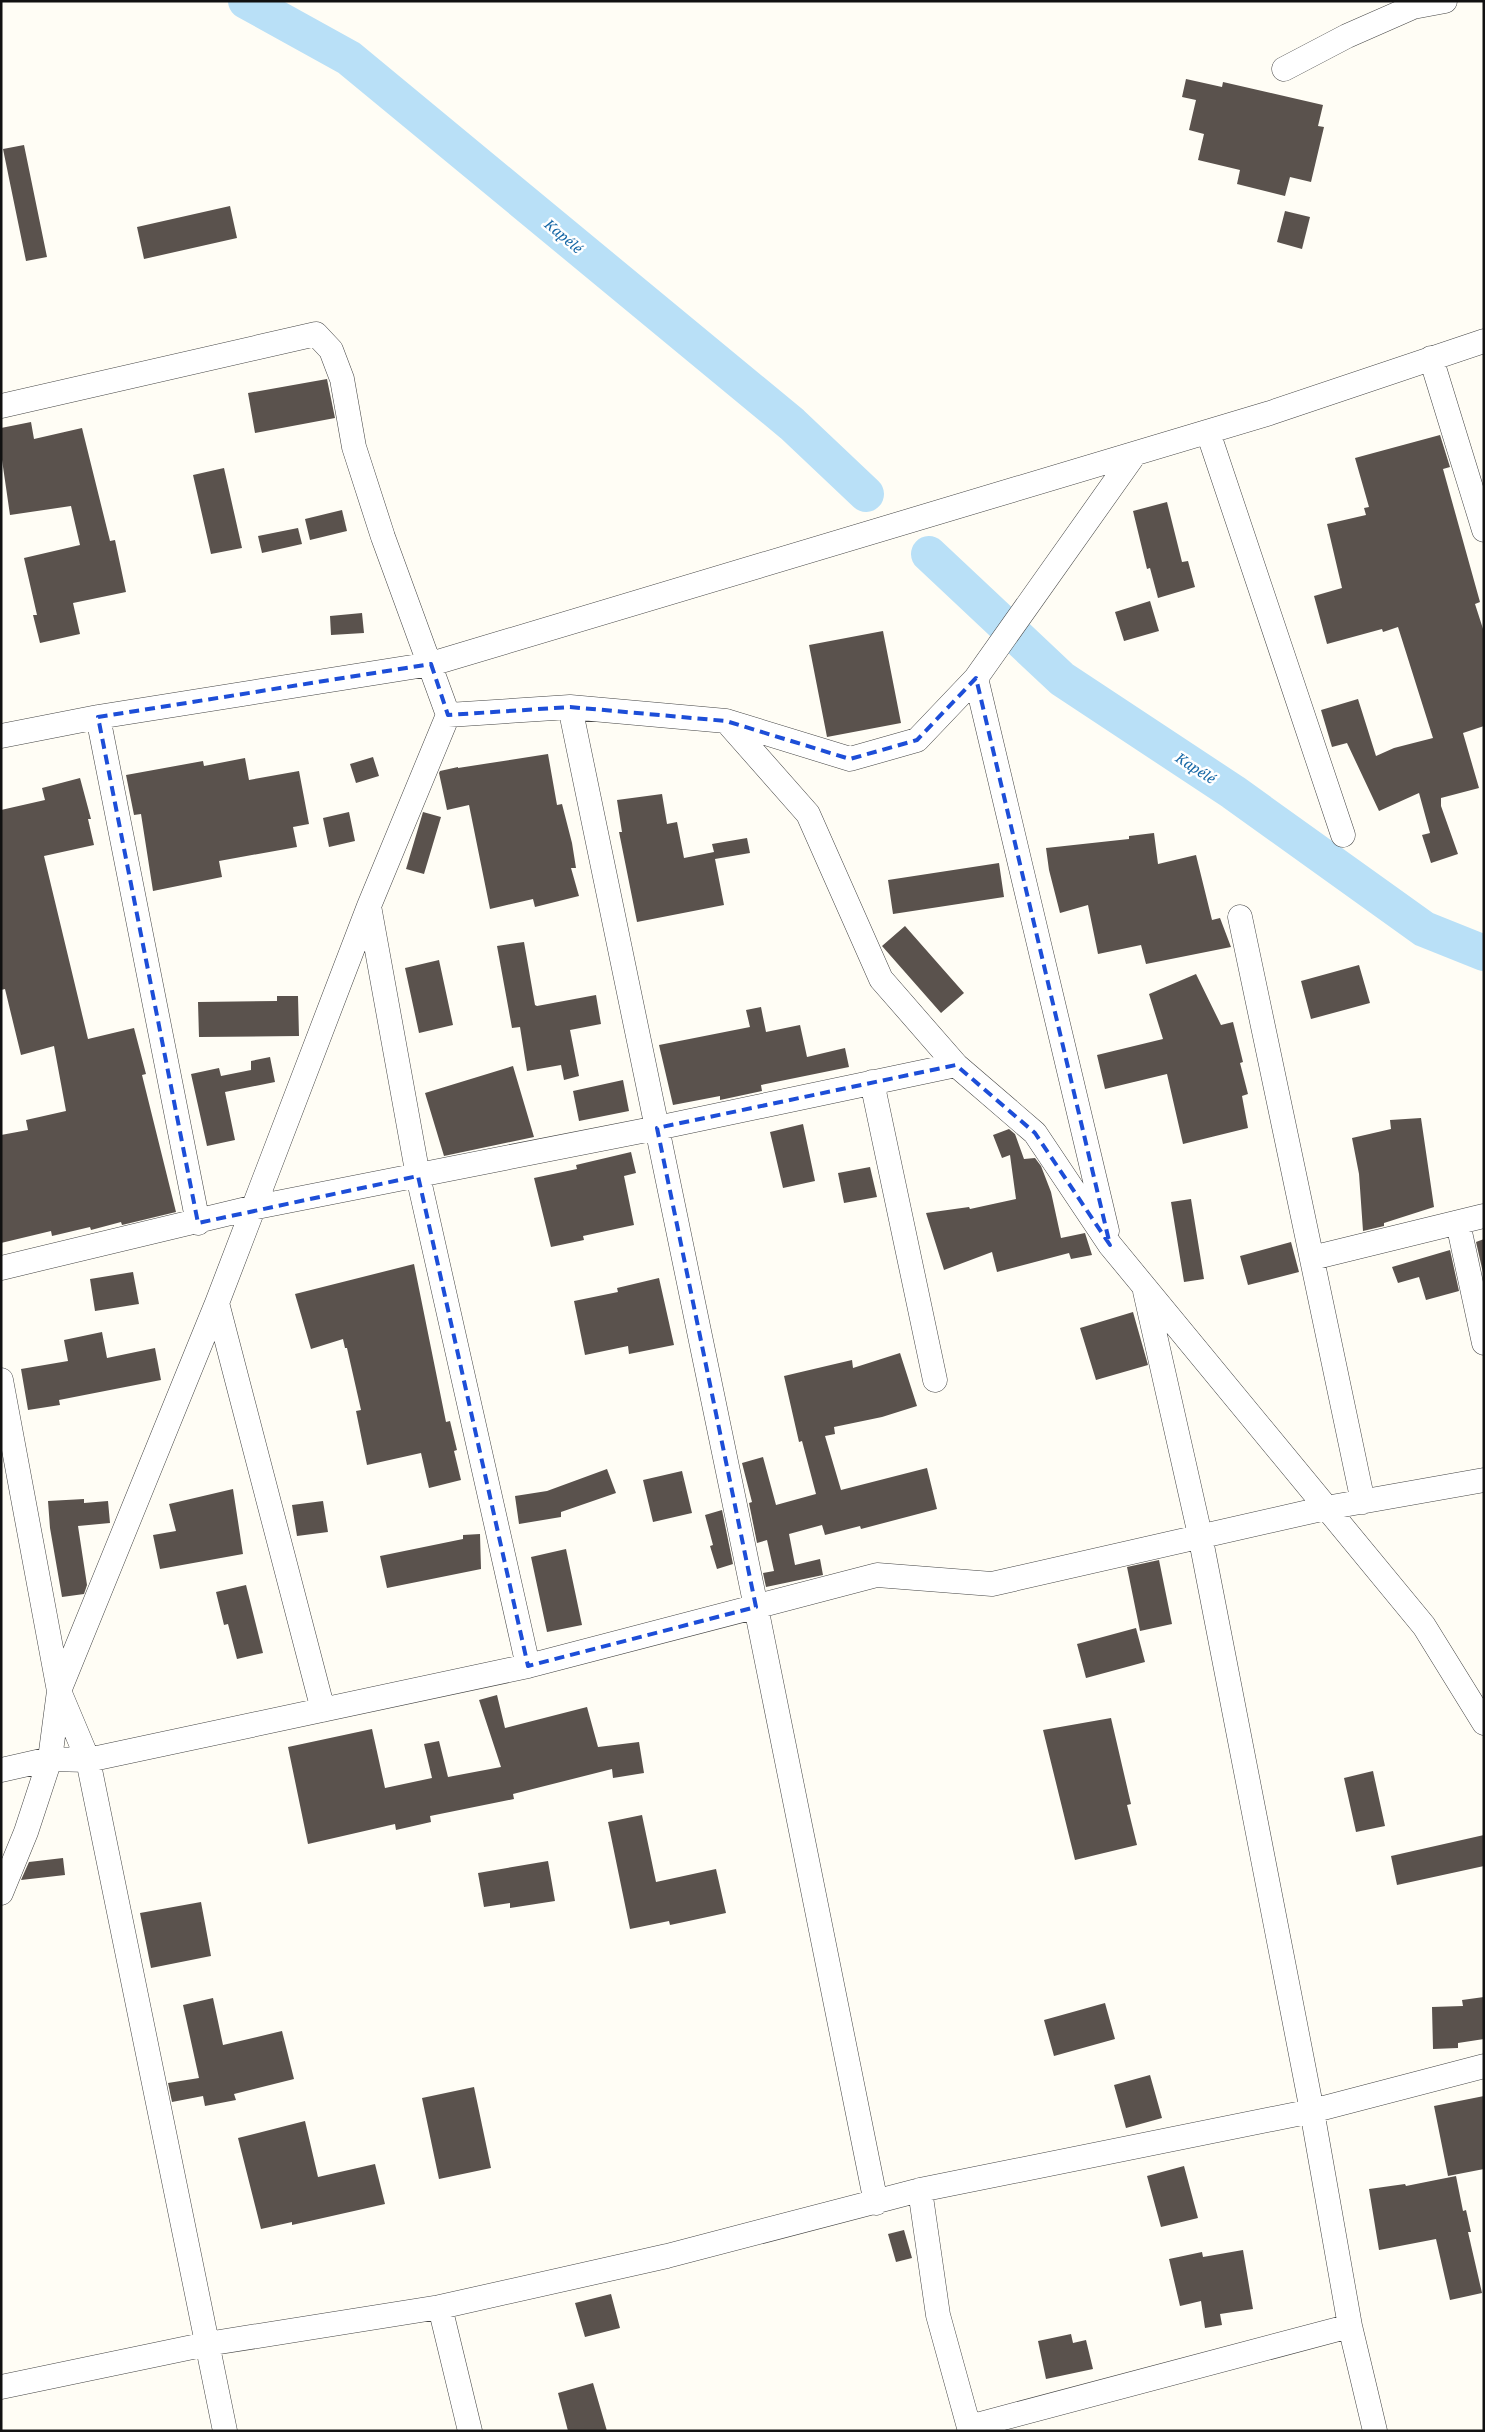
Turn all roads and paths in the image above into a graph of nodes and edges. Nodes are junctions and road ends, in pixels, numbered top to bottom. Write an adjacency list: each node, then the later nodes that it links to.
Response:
1 (1445, 1): 2 (street)
2 (1284, 69)
3 (1484, 341): 4 (street)
4 (1431, 358): 6 (street); 8 (street)
5 (1, 406): 9 (street)
6 (1208, 432): 7 (street); 16 (street)
7 (1134, 454): 9 (street); 10 (street)
8 (1484, 530)
9 (431, 664): 12 (street); 13 (street)
10 (976, 678): 14 (street); 27 (street)
11 (570, 706): 12 (street); 14 (street); 21 (street)
12 (448, 715): 17 (street)
13 (98, 717): 15 (street); 25 (street)
14 (726, 721): 19 (street)
15 (1, 736)
16 (1343, 835)
17 (369, 906): 22 (street); 23 (street)
18 (1240, 917): 28 (street)
19 (956, 1065): 20 (street); 27 (street)
20 (872, 1082): 21 (street); 34 (street)
21 (657, 1128): 22 (street); 39 (street)
22 (418, 1176): 23 (street); 40 (street)
23 (251, 1208): 25 (street); 31 (street)
24 (1484, 1216): 26 (street)
25 (198, 1223): 29 (street)
26 (1458, 1223): 28 (street); 32 (street)
27 (1110, 1245): 30 (street)
28 (1312, 1258): 36 (street)
29 (1, 1268)
30 (1144, 1287): 37 (street); 38 (street)
31 (217, 1303): 41 (street); 42 (street)
32 (1484, 1343)
33 (1, 1380): 41 (street)
34 (934, 1380)
35 (1484, 1480): 36 (street)
36 (1363, 1502): 37 (street)
37 (1326, 1508): 38 (street); 43 (street)
38 (1200, 1536): 39 (street); 49 (street)
39 (756, 1607): 40 (street); 51 (street)
40 (528, 1666): 42 (street)
41 (59, 1691): 44 (street); 45 (street)
42 (323, 1710): 45 (street)
43 (1484, 1723)
44 (50, 1759): 45 (street); 46 (street); 47 (street)
45 (88, 1760): 54 (street)
46 (1, 1770)
47 (1, 1893)
48 (1484, 2066): 49 (street)
49 (1312, 2112): 50 (street); 53 (street)
50 (920, 2190): 51 (street); 56 (street)
51 (876, 2202): 52 (street)
52 (440, 2307): 54 (street); 58 (street)
53 (1350, 2326): 56 (street); 59 (street)
54 (207, 2344): 55 (street); 57 (street)
55 (1, 2387)
56 (969, 2429)
57 (225, 2431)
58 (470, 2431)
59 (1375, 2431)

